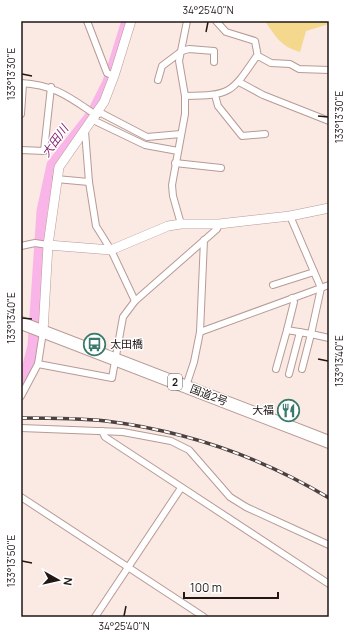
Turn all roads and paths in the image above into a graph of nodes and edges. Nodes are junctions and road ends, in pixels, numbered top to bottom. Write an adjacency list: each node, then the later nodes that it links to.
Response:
1 (87, 21): 9 (street)
2 (131, 21): 9 (street)
3 (187, 21): 5 (street)
4 (216, 21): 6 (street)
5 (182, 50): 7 (street); 10 (street); 15 (street)
6 (258, 57): 8 (street); 11 (street)
7 (214, 62)
8 (329, 70)
9 (114, 76): 17 (street)
10 (158, 80)
11 (239, 82): 14 (street); 18 (street)
12 (22, 83): 13 (street); 16 (street)
13 (51, 87): 17 (street); 22 (street)
14 (215, 95): 15 (street); 21 (street)
15 (185, 96): 20 (street)
16 (21, 114)
17 (96, 114): 19 (street); 20 (street); 23 (street)
18 (329, 121)
19 (85, 131): 26 (street); 27 (street)
20 (180, 134): 23 (street)
21 (265, 134)
22 (21, 150)
23 (178, 151): 24 (street)
24 (175, 163): 25 (street); 30 (street)
25 (221, 168)
26 (56, 179): 27 (street); 33 (street)
27 (89, 182): 35 (street)
28 (329, 208): 29 (street)
29 (290, 216): 31 (street); 36 (street)
30 (181, 224): 31 (street); 35 (street)
31 (219, 224): 32 (street)
32 (204, 240): 41 (street); 45 (street)
33 (48, 245): 34 (street); 35 (street); 44 (street)
34 (21, 246)
35 (111, 250): 41 (street)
36 (314, 272): 37 (street); 39 (street)
37 (273, 285)
38 (329, 285): 39 (street)
39 (321, 288): 40 (street); 47 (street)
40 (292, 298): 43 (street); 45 (street)
41 (135, 301): 49 (street)
42 (21, 323): 44 (highway, 国道2号 / 2)
43 (287, 330): 46 (street); 51 (street)
44 (43, 332): 49 (highway, 国道2号 / 2); 50 (street)
45 (200, 332): 54 (street)
46 (300, 332): 47 (street); 53 (street)
47 (311, 334): 48 (street); 52 (street)
48 (329, 338)
49 (116, 360): 50 (street); 54 (highway, 国道2号 / 2)
50 (38, 364): 55 (street)
51 (276, 369)
52 (302, 369)
53 (289, 374)
54 (186, 386): 58 (highway, 国道2号 / 2)
55 (21, 396)
56 (21, 428): 57 (street)
57 (102, 431): 59 (street); 61 (street)
58 (329, 442)
59 (181, 488): 62 (street); 63 (street)
60 (21, 497): 62 (street)
61 (329, 545)
62 (128, 568): 64 (street); 65 (street)
63 (329, 584)
64 (95, 617)
65 (204, 617)

